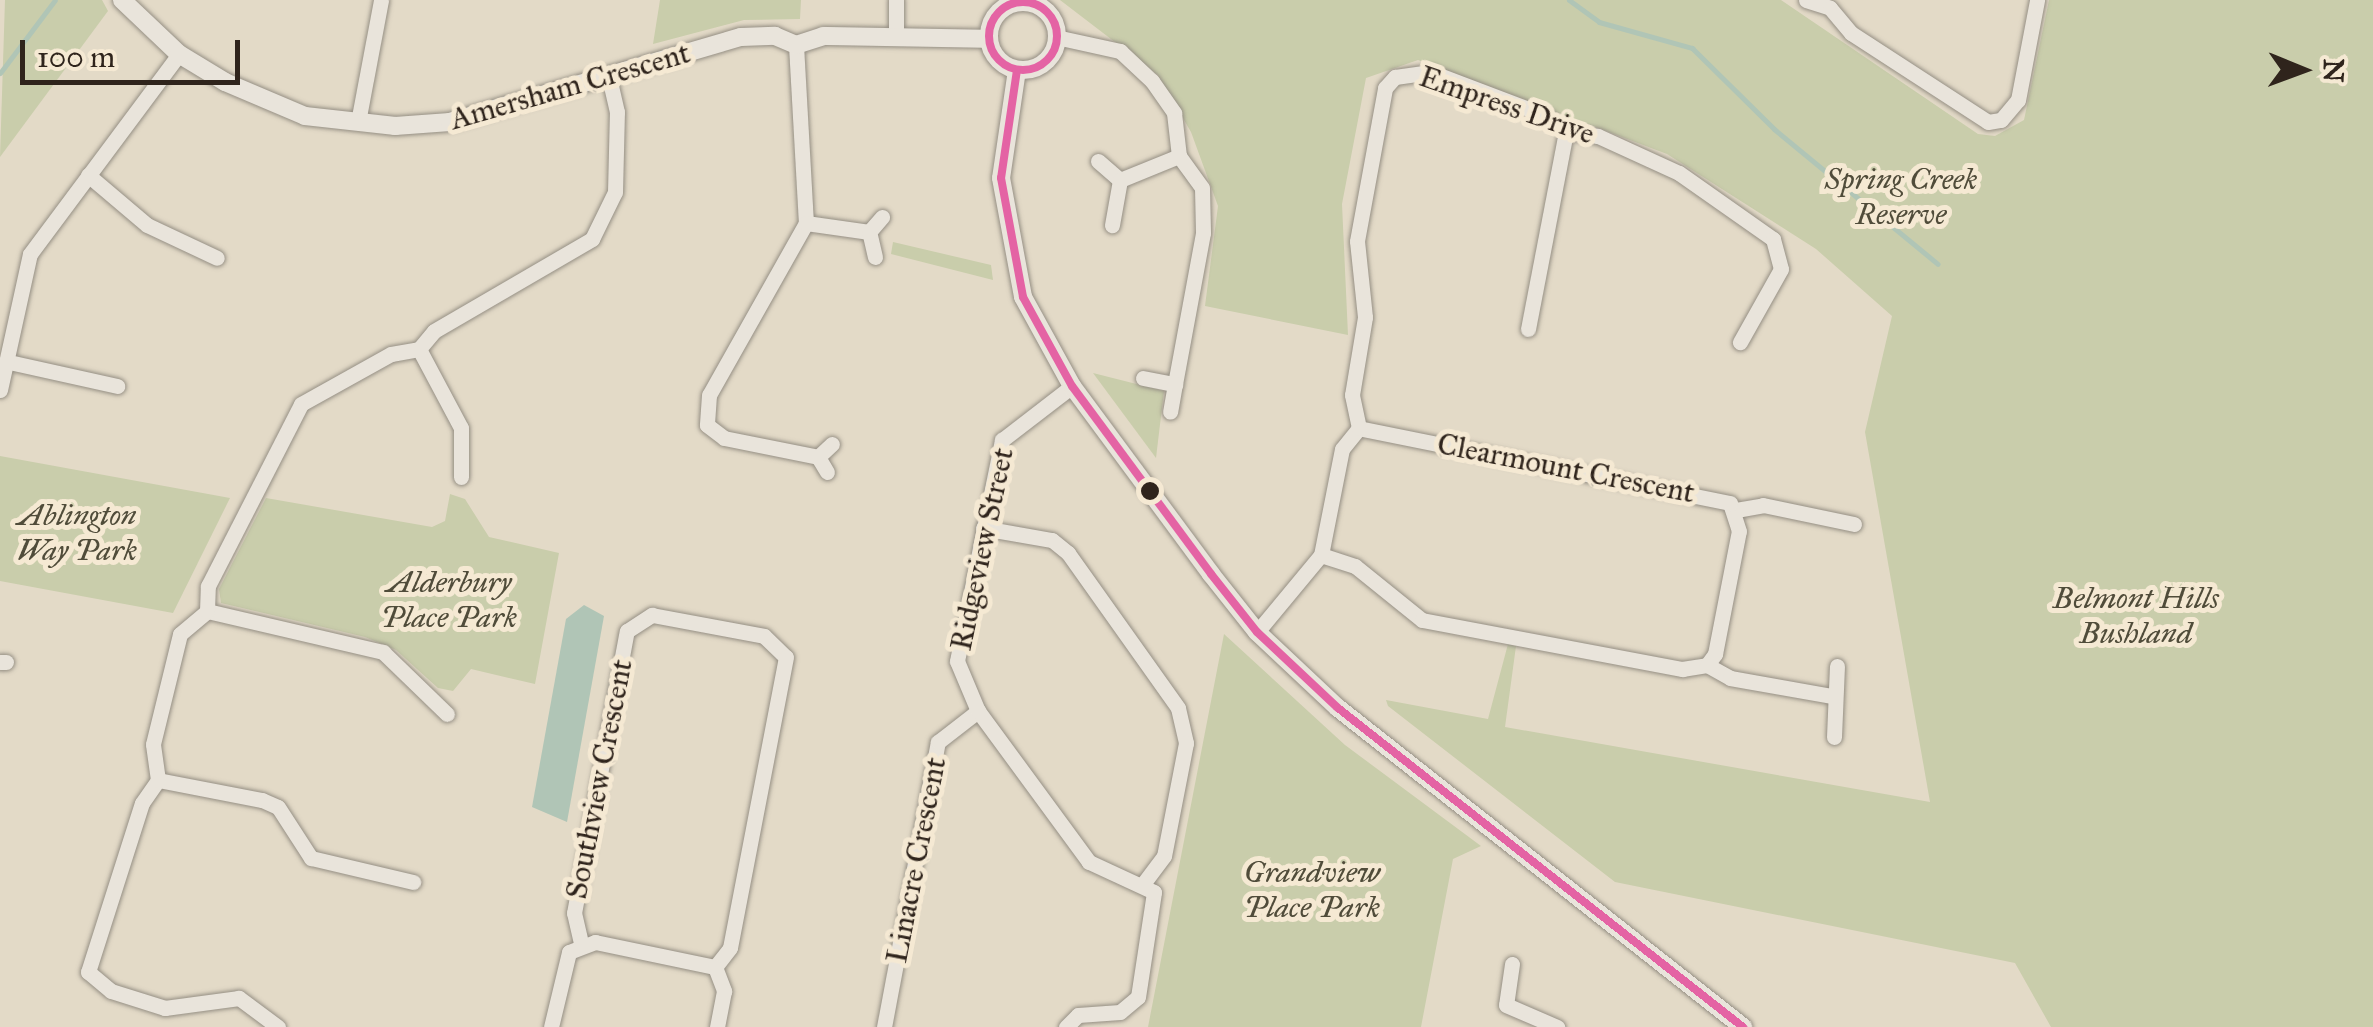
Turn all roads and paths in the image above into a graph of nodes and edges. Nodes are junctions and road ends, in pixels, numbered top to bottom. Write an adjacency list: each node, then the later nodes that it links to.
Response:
1 (122, 0): 12 (street, Amersham Crescent)
2 (382, 0): 15 (street)
3 (896, 0): 8 (street)
4 (1806, 0): 7 (street)
5 (2038, 0): 7 (street)
6 (1028, 2): 9 (street); 10 (street)
7 (1832, 4)
8 (896, 35): 10 (street, Amersham Crescent); 11 (street, Amersham Crescent)
9 (1056, 37): 13 (street); 17 (street)
10 (989, 39): 13 (street)
11 (796, 45): 14 (street, Amersham Crescent); 22 (street)
12 (179, 54): 15 (street, Amersham Crescent); 19 (street)
13 (1016, 70): 34 (street)
14 (608, 77): 15 (street, Amersham Crescent); 29 (street)
15 (358, 122)
16 (1566, 131): 27 (street); 28 (street, Empress Drive); 37 (street, Empress Drive)
17 (1179, 156): 20 (street); 32 (street)
18 (1098, 160): 20 (street)
19 (88, 175): 26 (street); 30 (street)
20 (1120, 180): 23 (street)
21 (882, 216): 24 (street)
22 (806, 223): 24 (street); 39 (street)
23 (1112, 226)
24 (868, 232): 25 (street)
25 (875, 257)
26 (217, 258)
27 (1528, 329)
28 (1740, 342)
29 (419, 349): 41 (street); 46 (street)
30 (9, 362): 33 (street); 35 (street)
31 (1143, 378): 32 (street)
32 (1175, 384): 36 (street)
33 (117, 386)
34 (1072, 386): 44 (street, Ridgeview Street); 47 (street)
35 (0, 390)
36 (1170, 412)
37 (1359, 428): 42 (street, Clearmount Crescent); 45 (street)
38 (832, 444): 39 (street)
39 (818, 457): 40 (street)
40 (827, 472)
41 (461, 477)
42 (1736, 510): 43 (street); 48 (street, Clearmount Crescent)
43 (1854, 524)
44 (982, 528): 51 (street, Ridgeview Street); 56 (street)
45 (1322, 556): 47 (street); 48 (street)
46 (207, 611): 52 (street); 54 (street)
47 (1257, 632): 60 (street)
48 (1707, 665): 50 (street)
49 (1837, 666): 50 (street)
50 (1832, 696): 53 (street)
51 (978, 712): 56 (street, Ridgeview Street); 64 (street, Linacre Crescent)
52 (447, 714)
53 (1834, 737)
54 (158, 780): 55 (street); 61 (street)
55 (413, 882)
56 (1144, 883): 65 (street)
57 (581, 943): 59 (street); 59 (street, Southview Crescent); 62 (street)
58 (1512, 964): 66 (street)
59 (715, 967): 63 (street)
60 (1686, 986): 67 (street); 68 (street)
61 (278, 1027)
62 (551, 1027)
63 (717, 1027)
64 (884, 1027)
65 (1066, 1027)
66 (1557, 1027)
67 (1726, 1027)
68 (1743, 1027)

